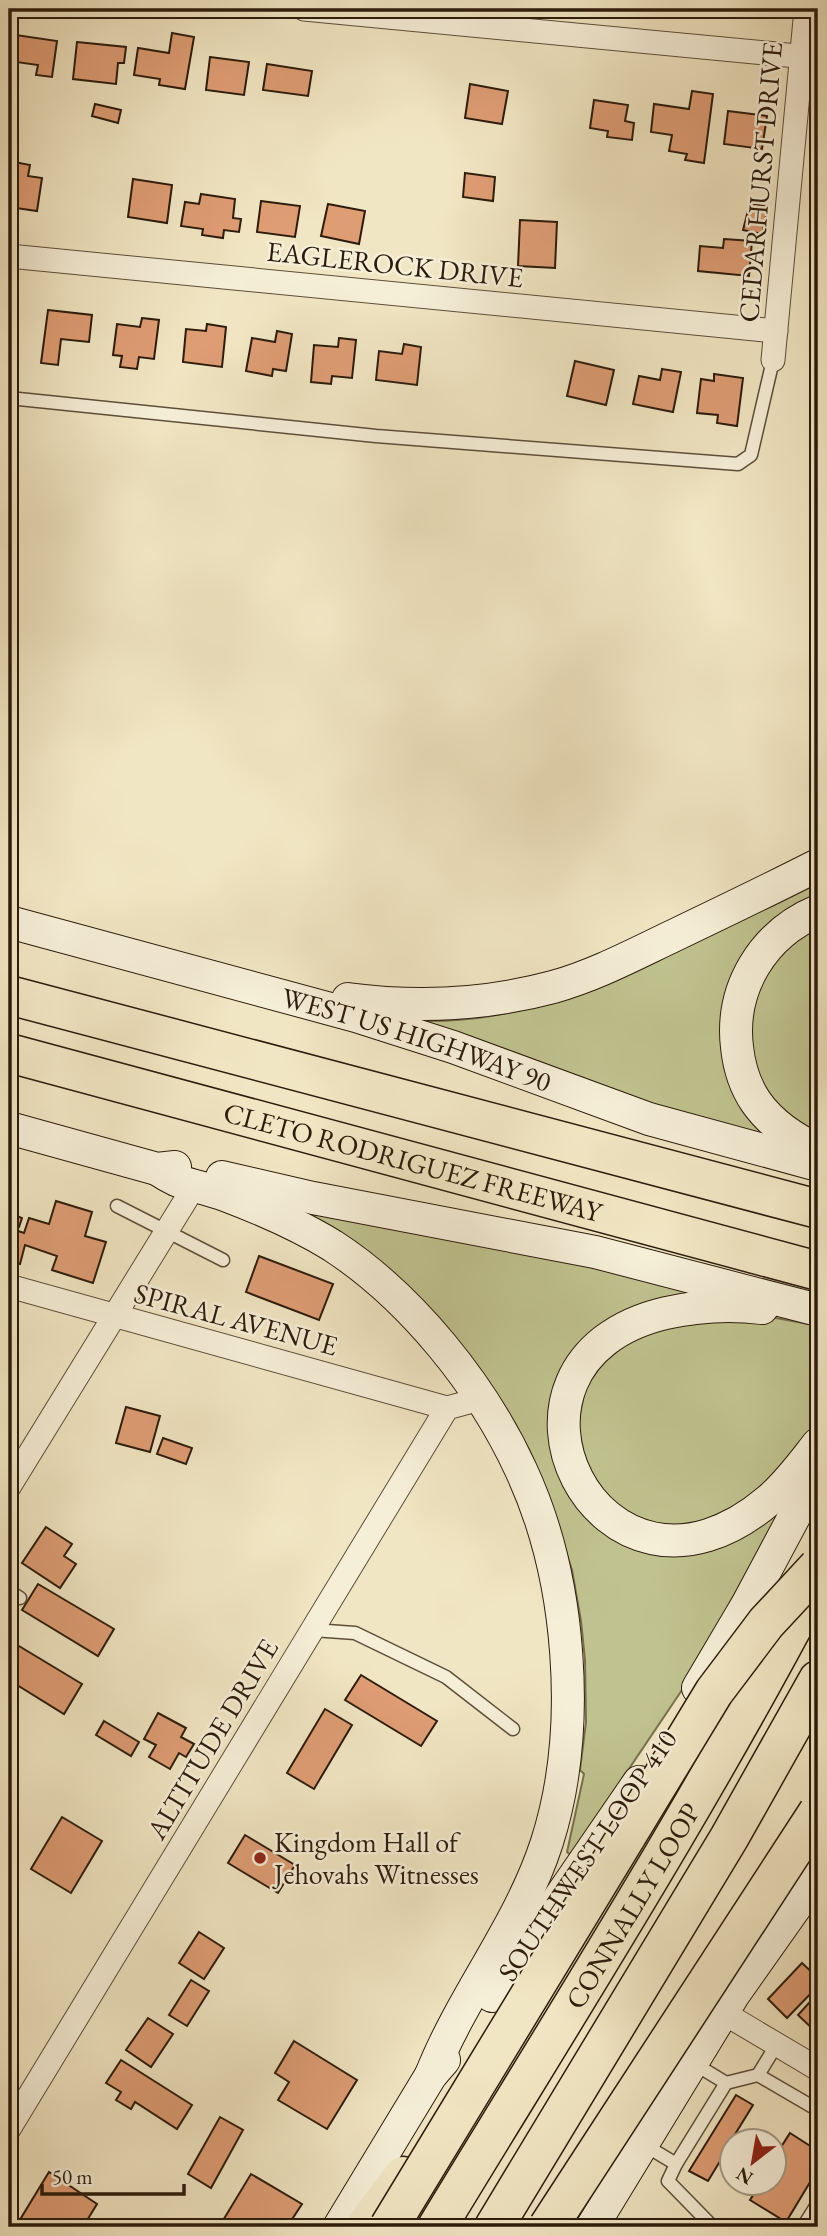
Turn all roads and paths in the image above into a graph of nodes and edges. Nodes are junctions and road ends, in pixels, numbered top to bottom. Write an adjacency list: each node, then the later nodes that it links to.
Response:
1 (304, 9): 3 (street)
2 (806, 9): 3 (street, CEDARHURST DRIVE)
3 (810, 57): 5 (street, CEDARHURST DRIVE)
4 (9, 256): 5 (street, EAGLEROCK DRIVE)
5 (775, 331): 6 (street, CEDARHURST DRIVE)
6 (773, 360): 7 (lane)
7 (9, 398)
8 (818, 865): 12 (main road)
9 (818, 911): 15 (main road)
10 (9, 922): 12 (main road, WEST US HIGHWAY 90)
11 (9, 995): 20 (highway, CLETO RODRIGUEZ FREEWAY)
12 (288, 996): 16 (main road, WEST US HIGHWAY 90)
13 (9, 1053): 23 (highway, CLETO RODRIGUEZ FREEWAY)
14 (9, 1128): 17 (main road)
15 (818, 1151)
16 (818, 1165)
17 (157, 1169): 18 (main road); 25 (main road)
18 (195, 1185): 21 (street); 27 (main road)
19 (117, 1206): 21 (lane)
20 (818, 1209)
21 (167, 1231): 22 (lane); 26 (street)
22 (223, 1260)
23 (818, 1271)
24 (9, 1286): 26 (street, SPIRAL AVENUE)
25 (818, 1311): 29 (main road)
26 (113, 1315): 28 (street, SPIRAL AVENUE); 31 (street)
27 (480, 1399): 28 (street); 45 (main road)
28 (447, 1408): 34 (street, ALTITUDE DRIVE)
29 (818, 1444)
30 (818, 1472): 45 (main road, SOUTHWEST LOOP 410)
31 (9, 1487)
32 (818, 1567): 55 (highway, bridge)
33 (818, 1579): 37 (highway, CONNALLY LOOP)
34 (313, 1630): 36 (lane); 49 (street, ALTITUDE DRIVE)
35 (818, 1680): 57 (highway, CONNALLY LOOP)
36 (513, 1729)
37 (693, 1804): 54 (highway); 56 (highway, CONNALLY LOOP)
38 (818, 1804): 41 (main road)
39 (818, 1812): 58 (highway, bridge)
40 (818, 1875): 41 (main road)
41 (722, 2012): 42 (street); 43 (main road)
42 (777, 2045): 44 (street); 46 (lane)
43 (692, 2063): 47 (lane); 50 (main road)
44 (818, 2069)
45 (431, 2075): 53 (main road, SOUTHWEST LOOP 410)
46 (758, 2075): 47 (lane); 48 (lane)
47 (726, 2083): 51 (lane)
48 (818, 2110)
49 (9, 2129)
50 (642, 2144): 51 (lane); 59 (main road)
51 (676, 2164): 60 (lane)
52 (818, 2203): 61 (lane)
53 (339, 2227)
54 (365, 2227)
55 (389, 2227)
56 (437, 2227)
57 (494, 2227)
58 (548, 2227)
59 (592, 2227)
60 (713, 2227)
61 (803, 2227)

